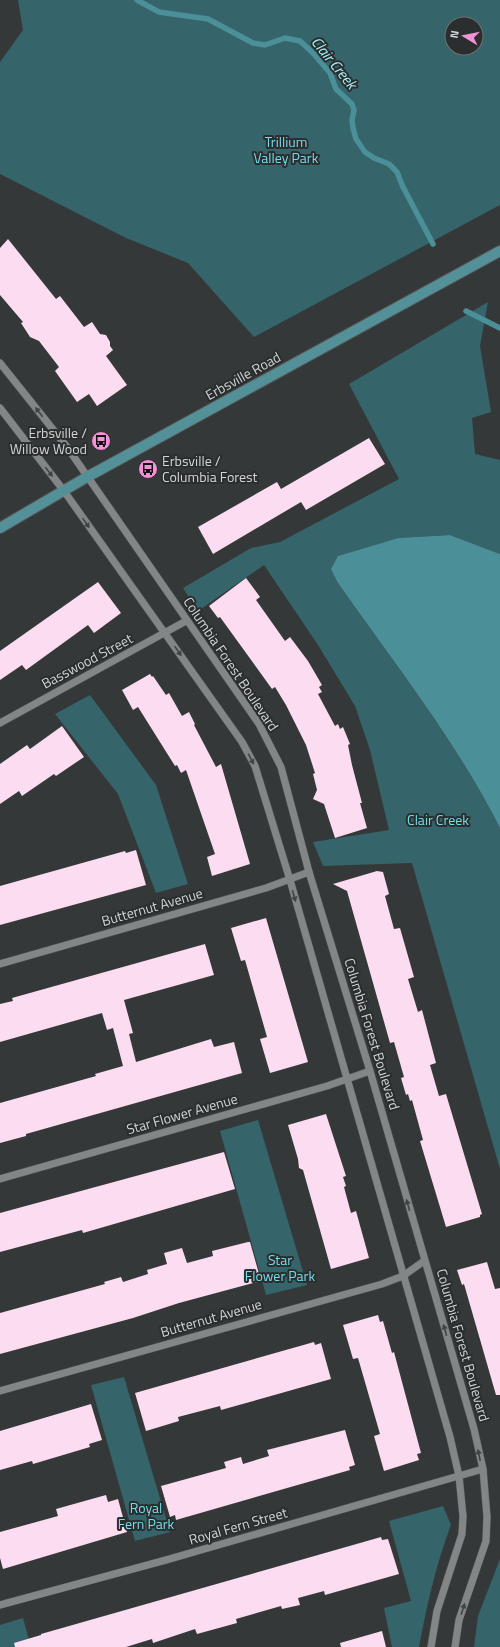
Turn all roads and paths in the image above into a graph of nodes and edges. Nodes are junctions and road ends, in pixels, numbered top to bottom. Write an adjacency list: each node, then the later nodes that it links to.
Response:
1 (500, 251): 4 (main road, Erbsville Road)
2 (0, 363): 4 (street, Columbia Forest Boulevard, one-way to 2)
3 (0, 408): 5 (street, one-way to 5)
4 (87, 477): 5 (main road, Erbsville Road); 7 (street, Columbia Forest Boulevard)
5 (64, 491): 6 (main road, Erbsville Road); 8 (street, one-way to 8)
6 (0, 528)
7 (186, 621): 8 (street, Basswood Street); 10 (street, Columbia Forest Boulevard)
8 (164, 632): 9 (street, Basswood Street); 11 (street, one-way to 11)
9 (0, 723)
10 (309, 872): 11 (street, Butternut Avenue); 13 (street, Columbia Forest Boulevard)
11 (290, 880): 12 (street, Butternut Avenue); 14 (street, one-way to 14)
12 (0, 964)
13 (370, 1071): 14 (street, Star Flower Avenue); 16 (street, Columbia Forest Boulevard, one-way to 13)
14 (346, 1079): 15 (street, Star Flower Avenue); 17 (street)
15 (0, 1179)
16 (424, 1261): 17 (street, Butternut Avenue); 19 (street, Columbia Forest Boulevard, one-way to 16)
17 (403, 1276): 18 (street, Butternut Avenue); 20 (street)
18 (0, 1391)
19 (482, 1469): 20 (street, Royal Fern Street); 23 (street, Columbia Forest Boulevard, one-way to 19)
20 (459, 1476): 21 (street, Royal Fern Street); 22 (street)
21 (0, 1605)
22 (432, 1647)
23 (455, 1647)

